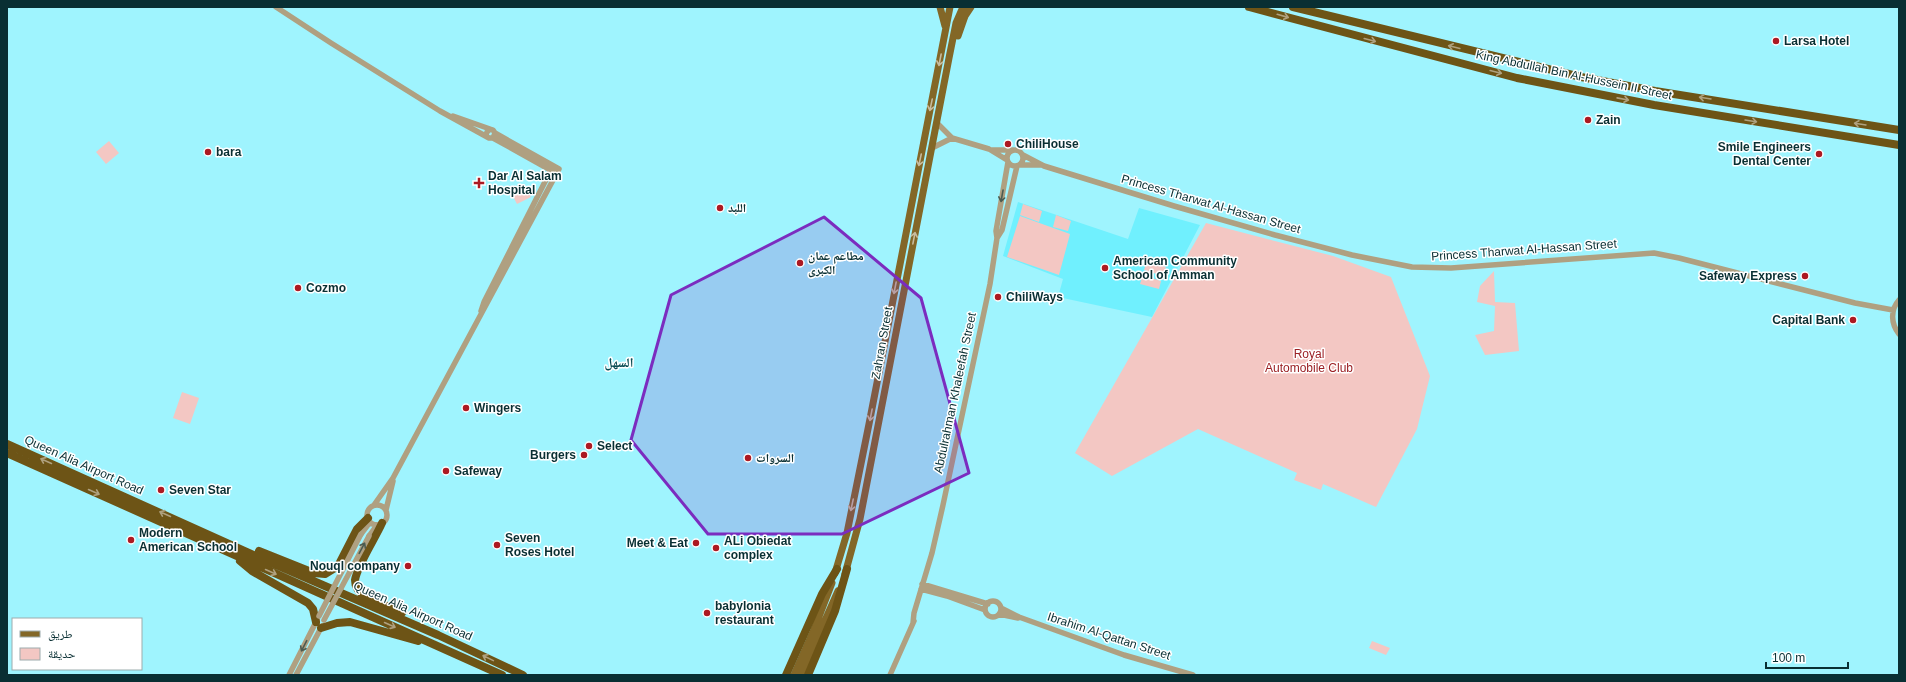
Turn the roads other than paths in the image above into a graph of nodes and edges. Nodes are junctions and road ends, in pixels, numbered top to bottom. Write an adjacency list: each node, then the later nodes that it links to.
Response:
1 (276, 7): 10 (street)
2 (940, 7): 8 (main road)
3 (950, 7): 8 (main road, Zahran Street)
4 (963, 7): 9 (main road, Zahran Street)
5 (971, 7): 9 (main road)
6 (1249, 7): 17 (highway, King Abdullah Bin Al-Hussein II Street, one-way to 17)
7 (1293, 7): 13 (highway, King Abdullah Bin Al-Hussein II Street, one-way to 7)
8 (946, 32): 38 (main road, Zahran Street, one-way to 38)
9 (949, 58): 11 (main road, Zahran Street)
10 (440, 111): 12 (street); 14 (street)
11 (938, 123): 16 (street); 18 (main road, Zahran Street)
12 (490, 129): 14 (street); 15 (street)
13 (1899, 130)
14 (486, 135): 15 (street)
15 (494, 136): 31 (street)
16 (952, 138): 18 (street); 19 (street)
17 (1899, 144)
18 (932, 148): 39 (main road, Zahran Street, one-way to 18)
19 (989, 150): 20 (street); 22 (street)
20 (1013, 150): 21 (street); 22 (street)
21 (1023, 155): 23 (street); 24 (street, Princess Tharwat Al-Hassan Street)
22 (1007, 161): 23 (street); 25 (street, Abdulrahman Khaleefah Street, one-way to 25)
23 (1019, 165): 24 (street, Princess Tharwat Al-Hassan Street); 25 (street, Abdulrahman Khaleefah Street)
24 (1044, 166): 27 (street, Princess Tharwat Al-Hassan Street)
25 (997, 238): 40 (street, Abdulrahman Khaleefah Street)
26 (1899, 300): 27 (street)
27 (1893, 310): 28 (street)
28 (1899, 334)
29 (7, 444): 36 (highway, Queen Alia Airport Road, one-way to 29)
30 (7, 453): 37 (highway, Queen Alia Airport Road, one-way to 37)
31 (393, 478): 32 (street); 33 (street)
32 (374, 505): 33 (street); 34 (street)
33 (386, 510): 35 (street)
34 (369, 520): 35 (street); 36 (highway); 44 (street, bridge)
35 (380, 524): 44 (street, one-way to 35, bridge); 45 (highway)
36 (238, 548): 45 (highway, Queen Alia Airport Road)
37 (235, 556): 44 (highway); 46 (highway, Queen Alia Airport Road, one-way to 46)
38 (837, 569): 51 (highway); 52 (main road, Zahran Street)
39 (847, 569): 53 (main road, Zahran Street); 54 (highway)
40 (923, 587): 41 (street); 42 (street); 55 (street, Abdulrahman Khaleefah Street)
41 (988, 604): 42 (street); 43 (street)
42 (985, 610): 43 (street)
43 (1000, 611): 56 (street, Ibrahim Al-Qattan Street)
44 (320, 622): 46 (highway); 47 (street, one-way to 47); 48 (street)
45 (438, 635): 50 (highway, Queen Alia Airport Road, one-way to 45)
46 (432, 644): 49 (highway, Queen Alia Airport Road)
47 (289, 675)
48 (296, 675)
49 (502, 675)
50 (523, 675)
51 (786, 675)
52 (794, 675)
53 (801, 675)
54 (808, 675)
55 (890, 675)
56 (1193, 675)

